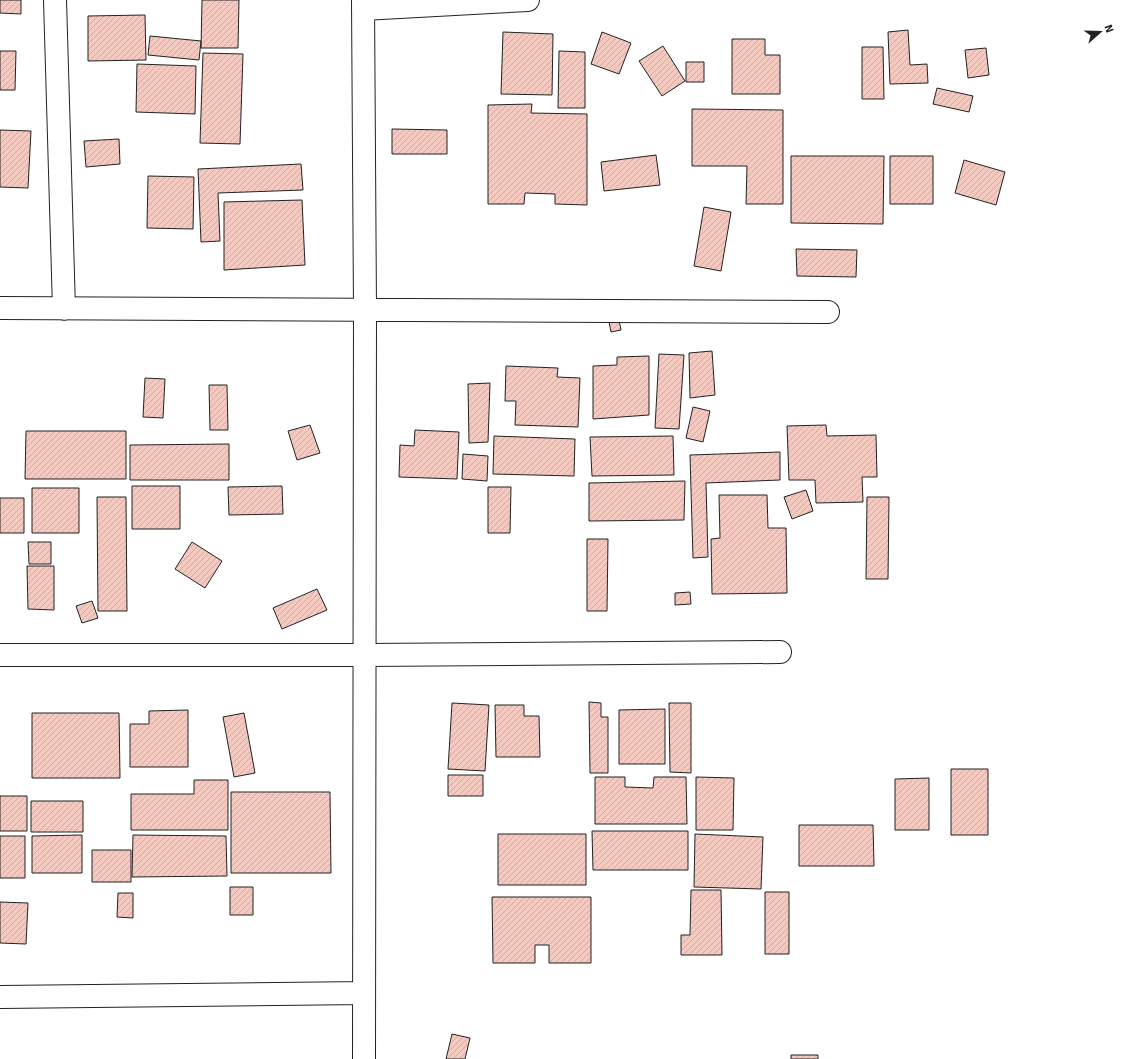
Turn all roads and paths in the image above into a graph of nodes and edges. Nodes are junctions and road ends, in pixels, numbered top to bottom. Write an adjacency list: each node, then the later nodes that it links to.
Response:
1 (54, 0): 5 (street)
2 (528, 0): 3 (street)
3 (363, 4): 6 (street)
4 (0, 308): 5 (street)
5 (64, 308): 6 (street)
6 (365, 310): 7 (street); 10 (street)
7 (828, 312)
8 (780, 652): 10 (street)
9 (0, 655): 10 (street)
10 (365, 655): 11 (street)
11 (364, 993): 12 (street); 13 (street)
12 (0, 997)
13 (364, 1059)

